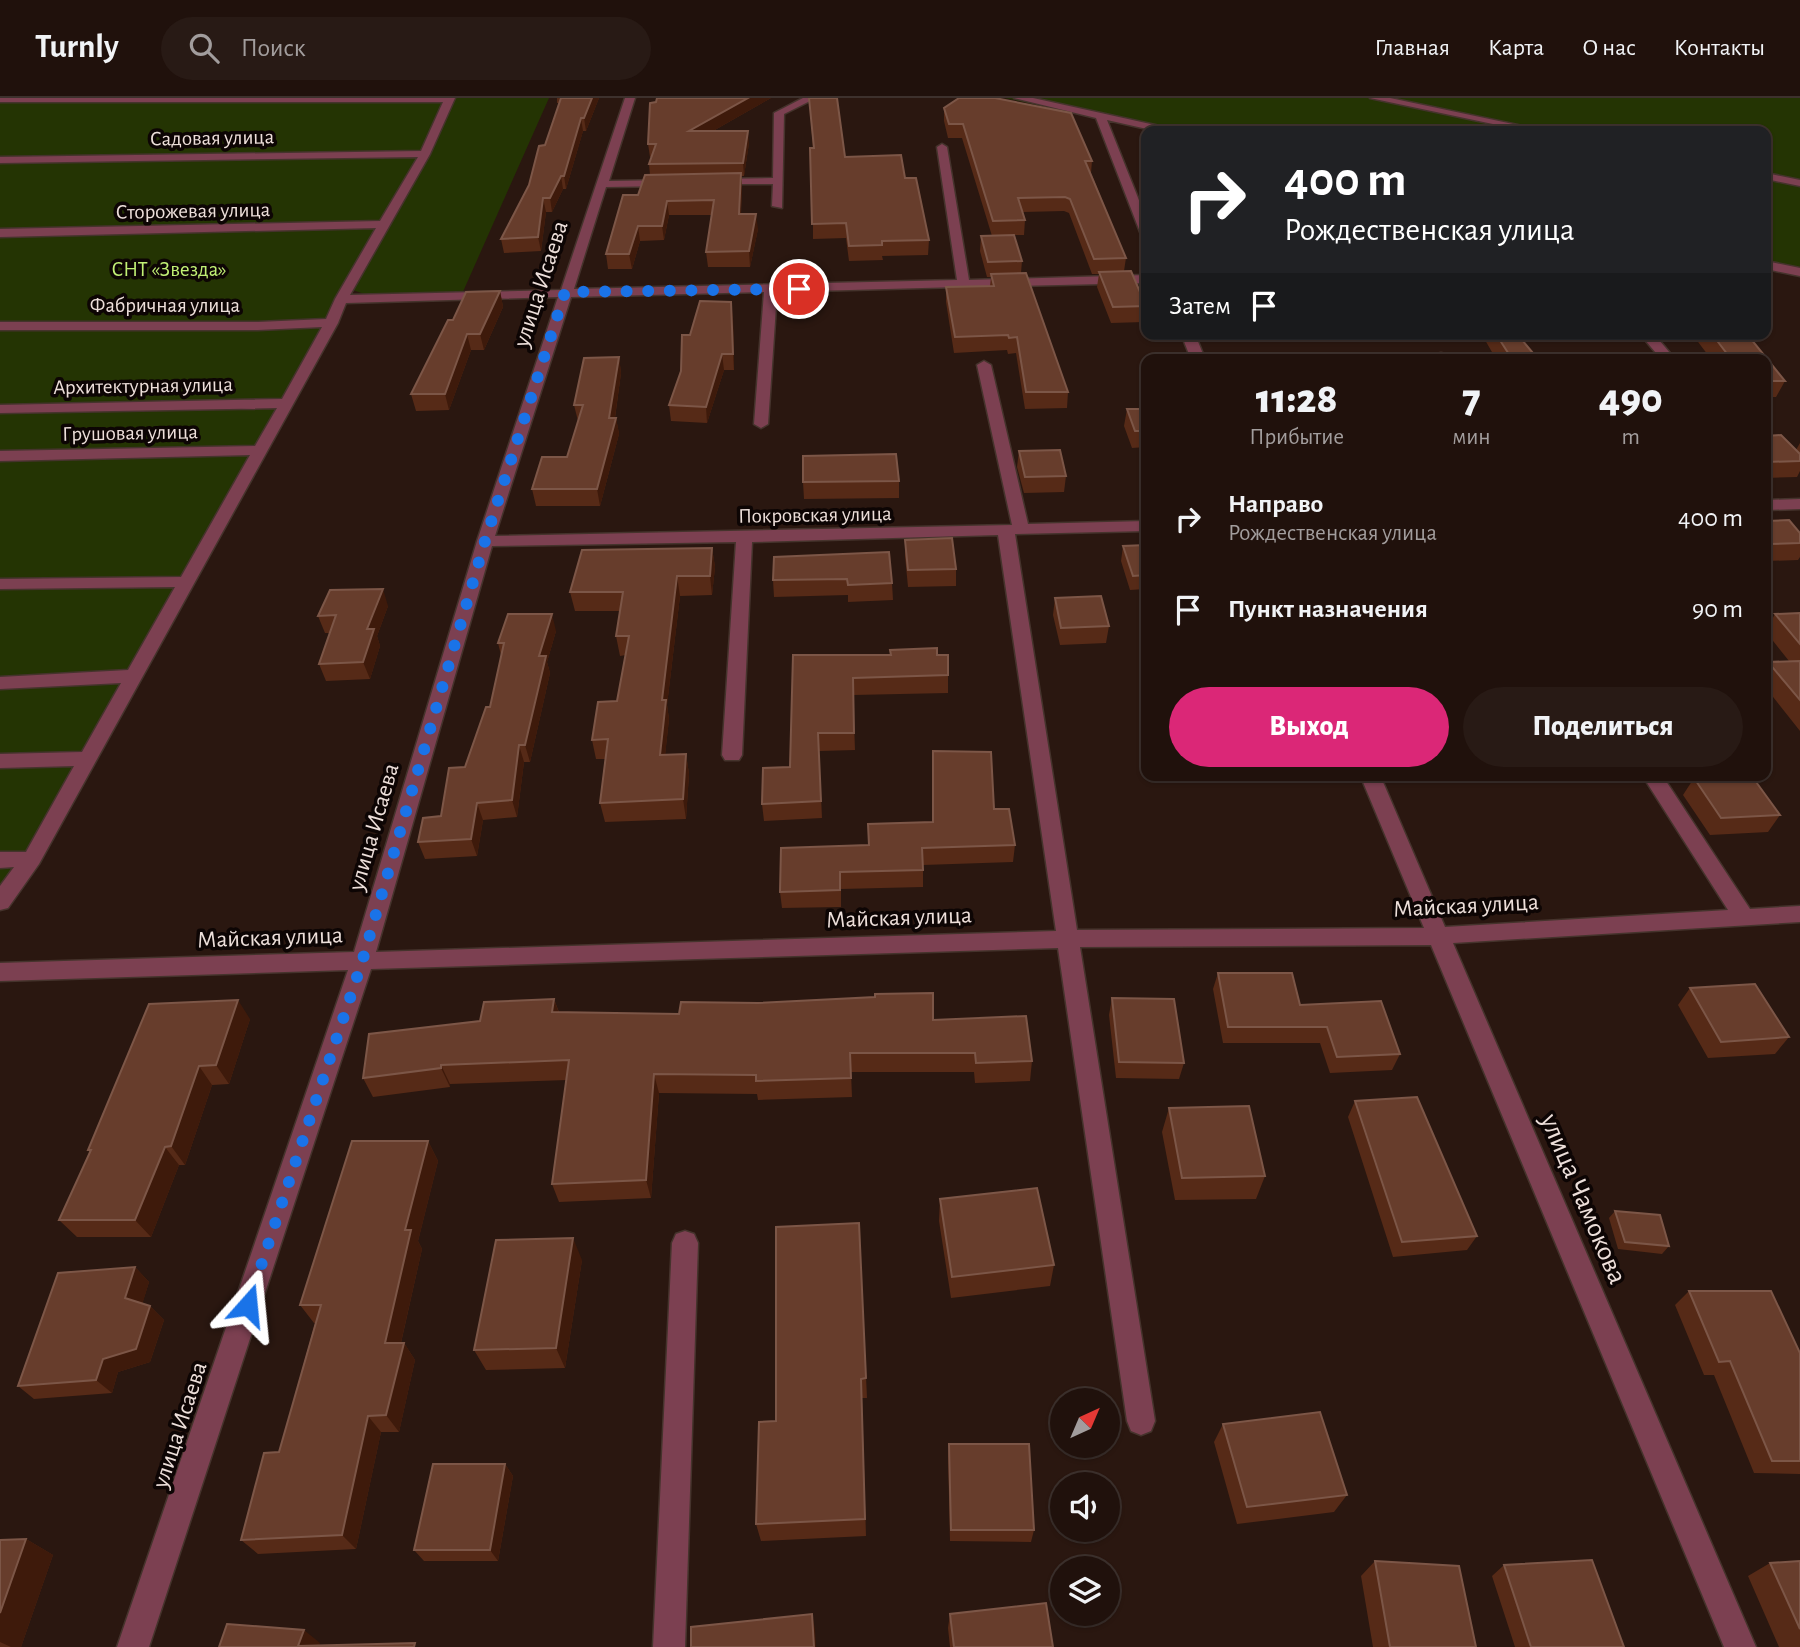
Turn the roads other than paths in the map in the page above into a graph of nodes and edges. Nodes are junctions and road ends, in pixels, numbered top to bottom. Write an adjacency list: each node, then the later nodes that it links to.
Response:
1 (631, 98): 18 (street, улица Исаева)
2 (811, 98): 14 (street)
3 (1019, 98): 7 (street)
4 (1375, 98): 9 (street)
5 (0, 99): 6 (street)
6 (450, 99): 11 (street)
7 (1100, 116): 8 (street); 20 (street)
8 (1146, 126)
9 (1516, 126)
10 (942, 147): 26 (street)
11 (425, 154): 12 (street, Садовая улица); 21 (street)
12 (0, 160)
13 (1771, 177): 17 (street)
14 (779, 181): 16 (street); 19 (street)
15 (684, 182): 18 (street)
16 (697, 182)
17 (1800, 183)
18 (602, 184): 28 (street, улица Исаева)
19 (778, 206)
20 (1141, 219)
21 (386, 224): 22 (street, Сторожевая улица); 29 (street)
22 (0, 233)
23 (1771, 266): 24 (street)
24 (1800, 272)
25 (1141, 279): 26 (street)
26 (964, 286): 27 (street)
27 (771, 290): 28 (street); 37 (street)
28 (565, 292): 29 (street); 45 (street, улица Исаева)
29 (341, 299): 30 (street)
30 (331, 323): 31 (street, Фабричная улица); 35 (street)
31 (0, 326)
32 (1652, 340): 33 (street)
33 (1664, 354)
34 (984, 365): 43 (street)
35 (286, 403): 36 (street, Архитектурная улица); 38 (street)
36 (0, 409)
37 (761, 424)
38 (260, 450): 39 (street, Грушовая улица); 46 (street)
39 (0, 456)
40 (1800, 504): 41 (street)
41 (1771, 505)
42 (1141, 526): 43 (street, Покровская улица)
43 (1013, 531): 44 (street, Покровская улица); 61 (street)
44 (744, 537): 45 (street, Покровская улица); 50 (street)
45 (485, 541): 62 (street, улица Исаева)
46 (187, 582): 47 (street); 48 (street)
47 (0, 584)
48 (134, 676): 49 (street); 51 (street)
49 (0, 682)
50 (732, 755)
51 (88, 759): 52 (street); 55 (street)
52 (0, 761)
53 (1372, 781): 60 (street, улица Чамокова)
54 (1656, 781): 58 (street)
55 (32, 859): 56 (street); 57 (street)
56 (0, 860)
57 (0, 902)
58 (1744, 916): 59 (street, Майская улица); 60 (street, Майская улица)
59 (1797, 919)
60 (1436, 936): 61 (street, Майская улица); 68 (street, улица Чамокова)
61 (1068, 939): 62 (street, Майская улица); 65 (street)
62 (362, 962): 63 (street, Майская улица); 66 (street, улица Исаева)
63 (0, 972)
64 (685, 1243): 67 (street)
65 (1141, 1421)
66 (133, 1647)
67 (669, 1647)
68 (1740, 1647)

